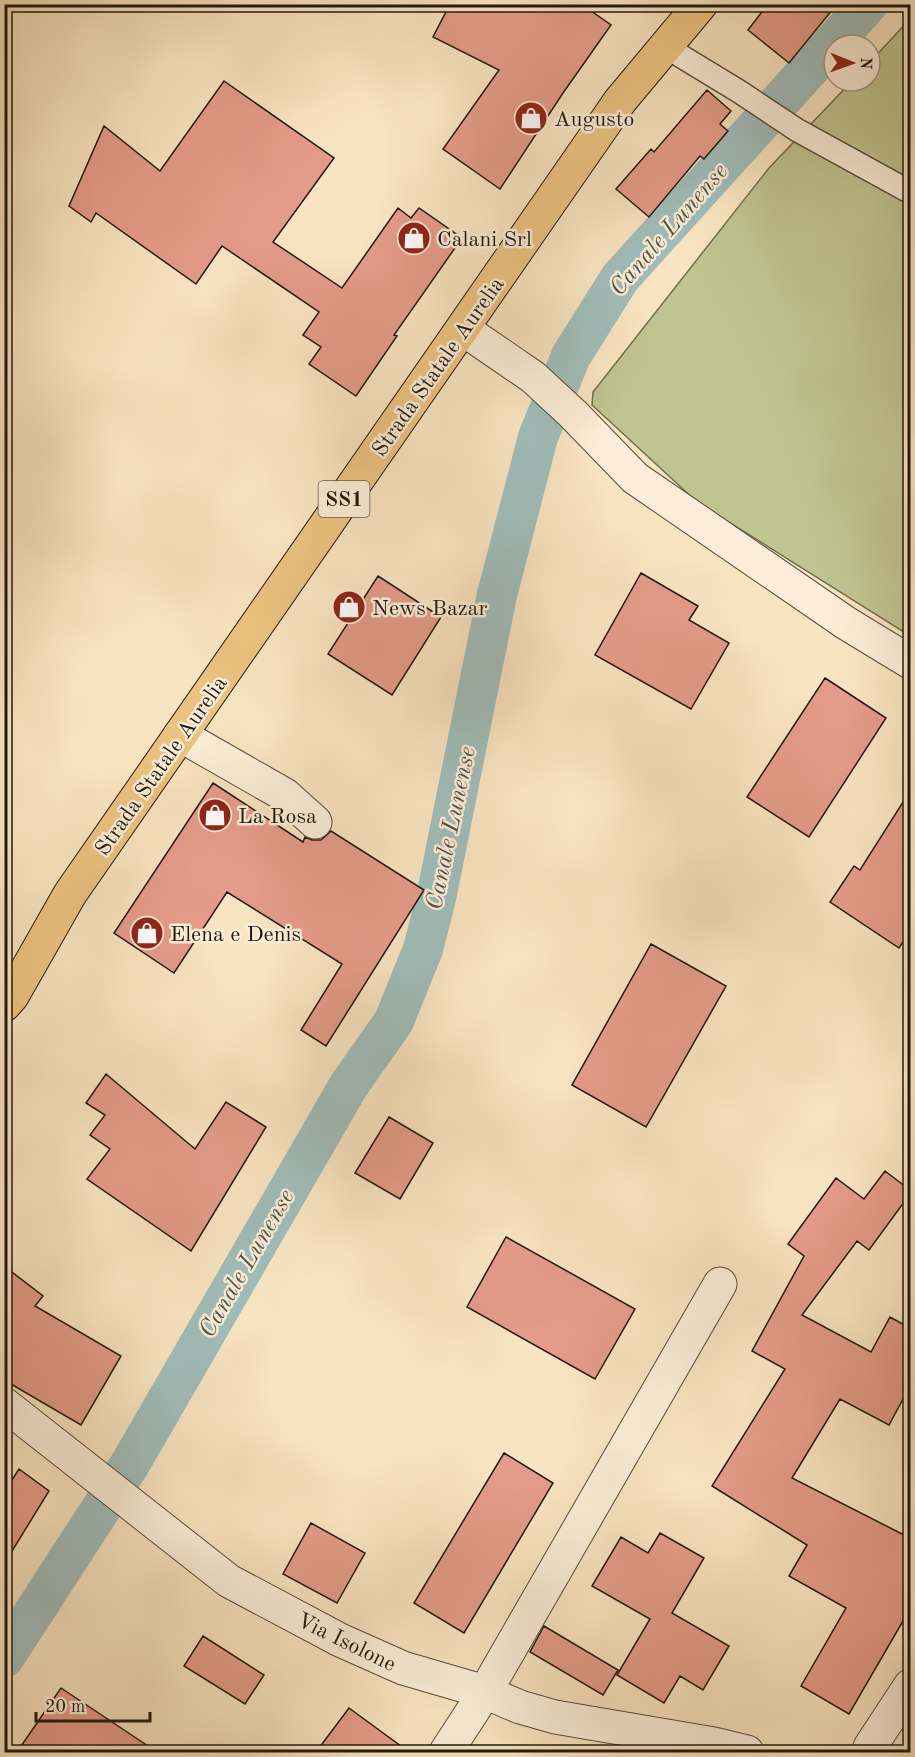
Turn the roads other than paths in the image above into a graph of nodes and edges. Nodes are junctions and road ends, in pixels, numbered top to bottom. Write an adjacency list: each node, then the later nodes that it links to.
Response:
1 (701, 4): 2 (main road, Strada Statale Aurelia / SS1)
2 (666, 47): 3 (lane); 4 (main road, Strada Statale Aurelia / SS1)
3 (910, 192)
4 (463, 329): 5 (street); 6 (main road, Strada Statale Aurelia / SS1)
5 (910, 662)
6 (180, 735): 7 (street); 8 (main road, Strada Statale Aurelia / SS1)
7 (315, 822)
8 (7, 998)
9 (720, 1284): 12 (street)
10 (4, 1404): 12 (street, Via Isolone)
11 (910, 1686): 15 (street)
12 (485, 1692): 13 (street); 14 (street, Via Isolone)
13 (446, 1752)
14 (747, 1752)
15 (868, 1752)

